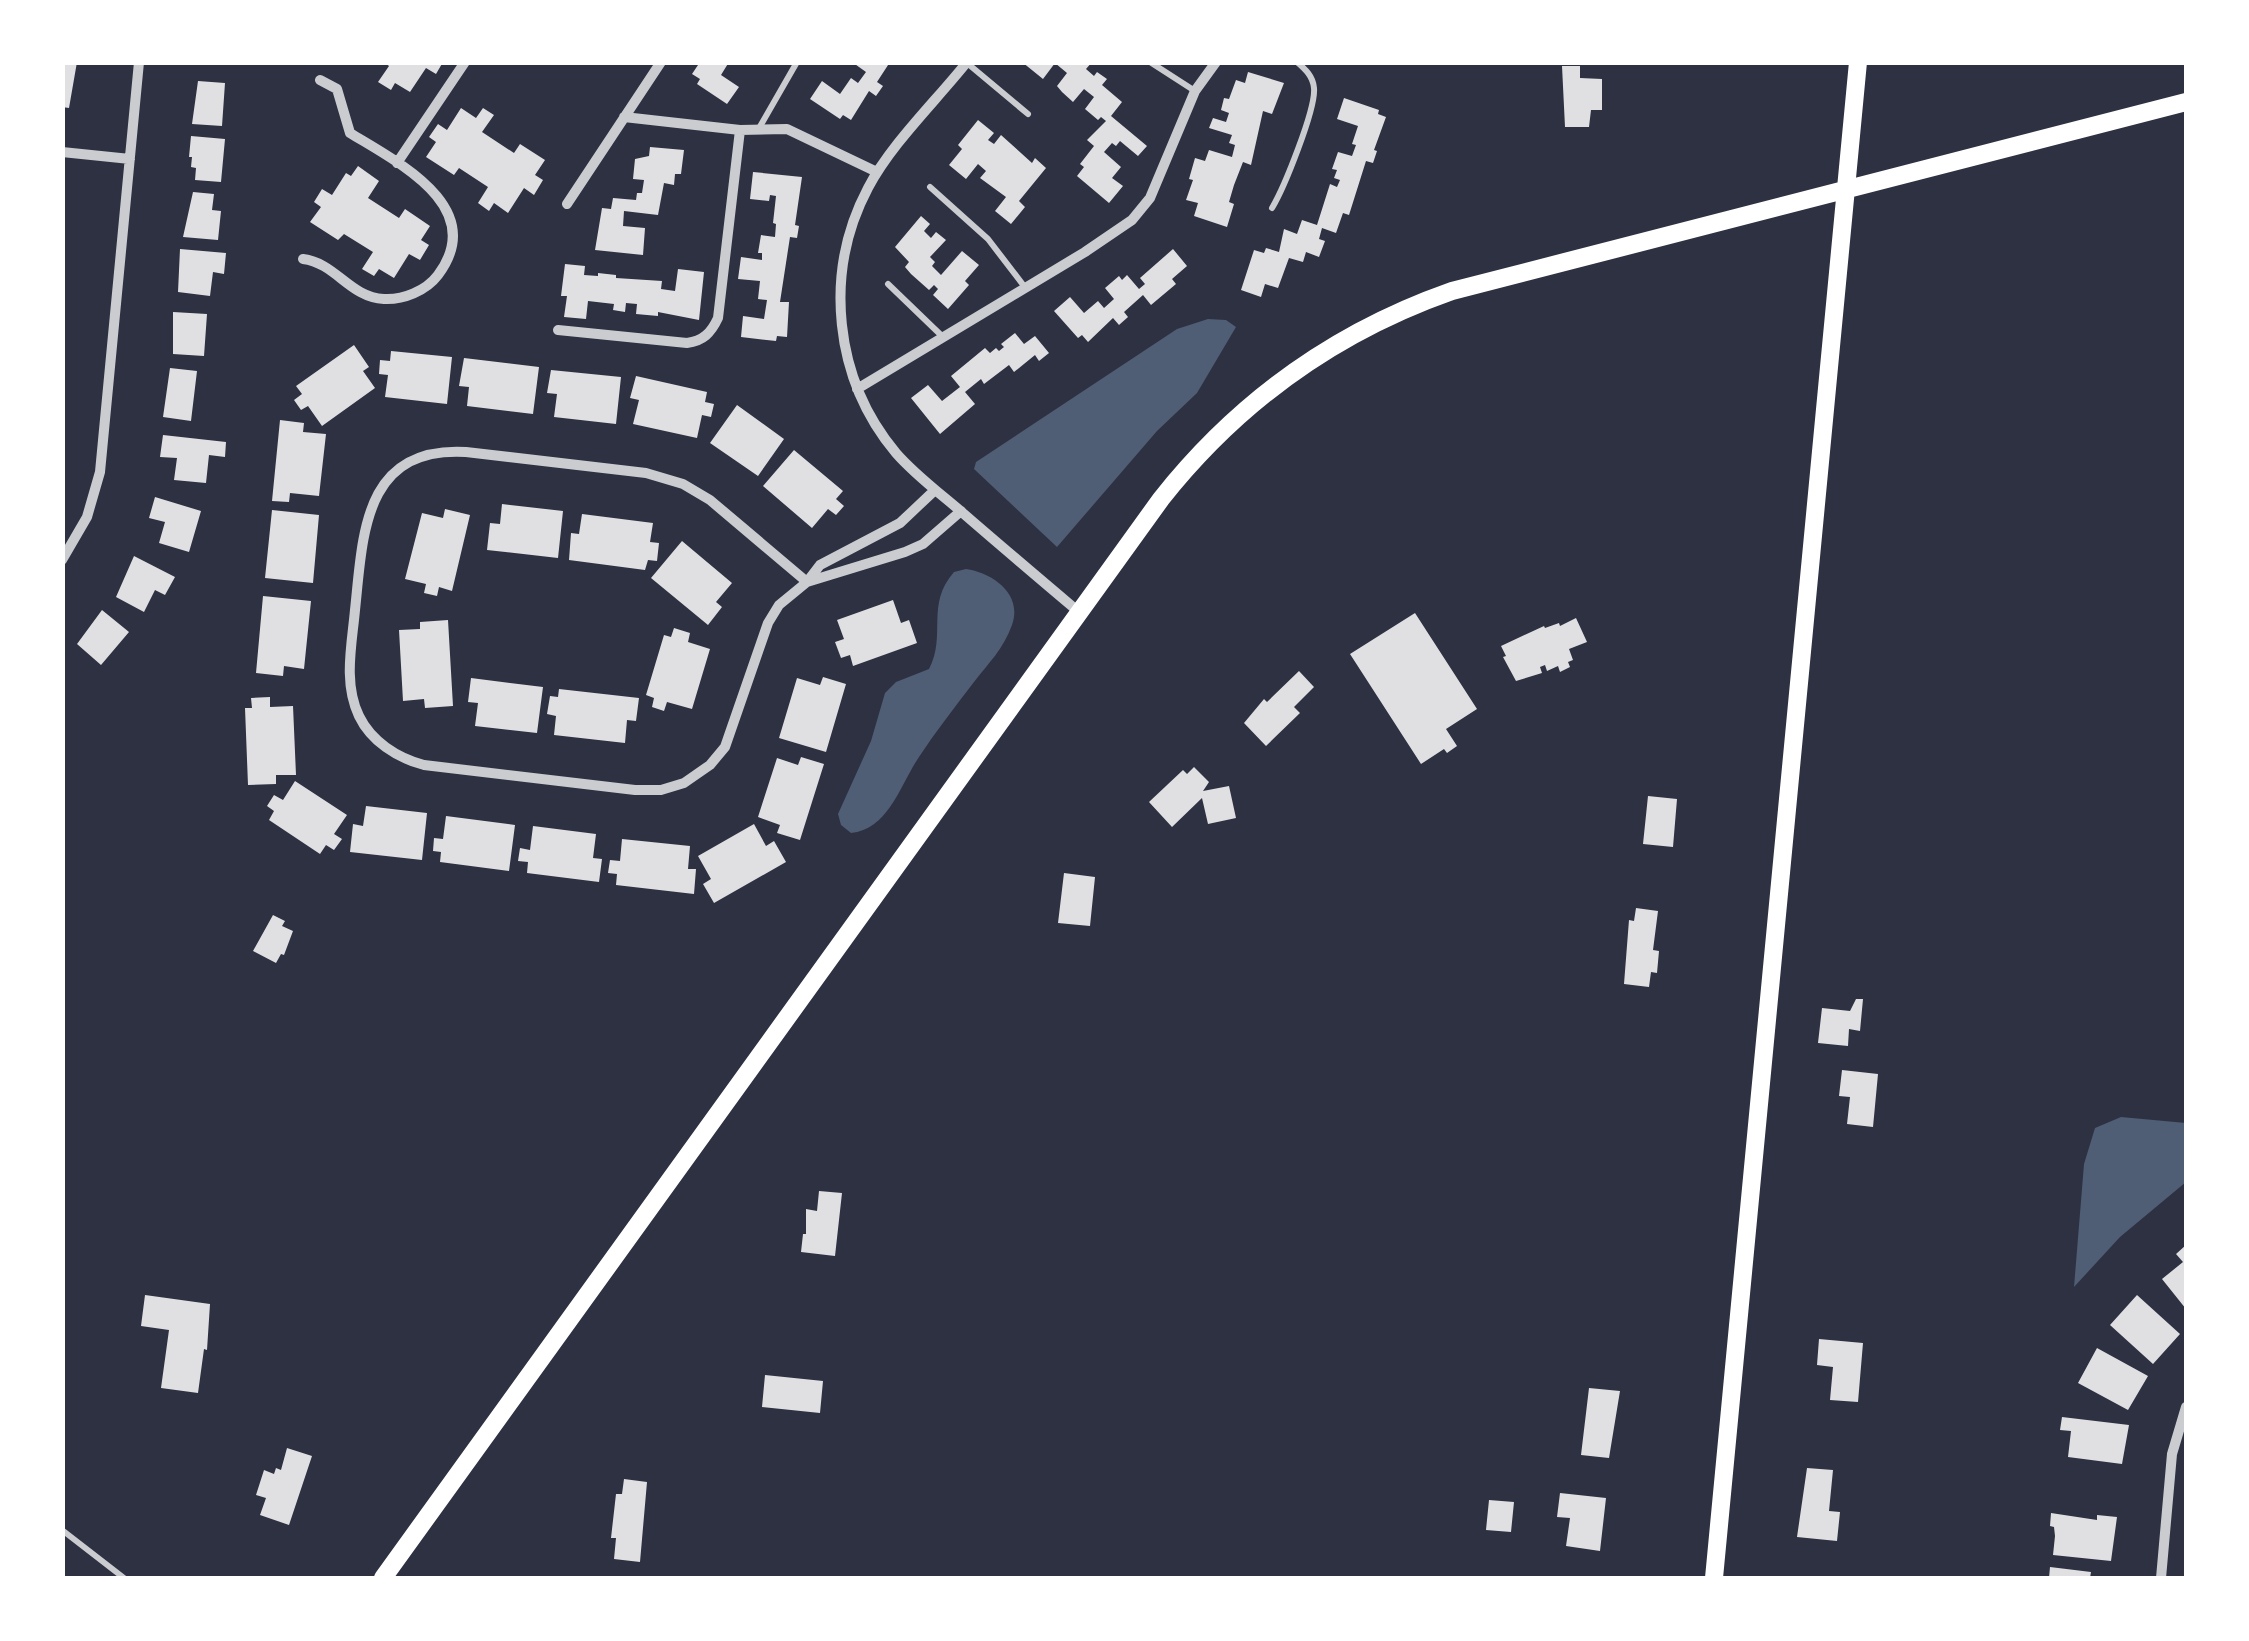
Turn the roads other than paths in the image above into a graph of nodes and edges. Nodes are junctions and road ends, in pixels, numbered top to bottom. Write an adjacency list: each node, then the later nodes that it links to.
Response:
1 (139, 62): 18 (street)
2 (464, 62): 19 (street)
3 (661, 62): 14 (street)
4 (798, 62): 16 (lane)
5 (1150, 62): 11 (lane)
6 (1216, 62): 11 (street)
7 (1297, 62): 24 (lane)
8 (1858, 62): 22 (main road)
9 (967, 63): 13 (lane); 20 (street)
10 (320, 80): 19 (street)
11 (1195, 92): 27 (street)
12 (2186, 102): 22 (main road)
13 (1028, 114)
14 (624, 118): 15 (street); 23 (street)
15 (740, 130): 16 (street); 28 (street)
16 (758, 130): 20 (street)
17 (62, 152): 18 (street)
18 (130, 159): 33 (street)
19 (397, 162): 25 (street)
20 (877, 172): 30 (street)
21 (930, 188): 27 (lane)
22 (1846, 190): 35 (main road); 40 (main road)
23 (567, 204)
24 (1272, 208)
25 (302, 260)
26 (888, 284): 29 (lane)
27 (1024, 286): 29 (street)
28 (558, 330)
29 (943, 337): 30 (street)
30 (857, 389): 31 (street)
31 (935, 490): 32 (street); 34 (street)
32 (960, 511): 34 (street); 35 (street)
33 (62, 560)
34 (807, 582): 34 (street)
35 (1080, 613): 39 (main road)
36 (2186, 1407): 41 (street)
37 (62, 1530): 38 (lane)
38 (124, 1578)
39 (383, 1578)
40 (1714, 1578)
41 (2161, 1578)

